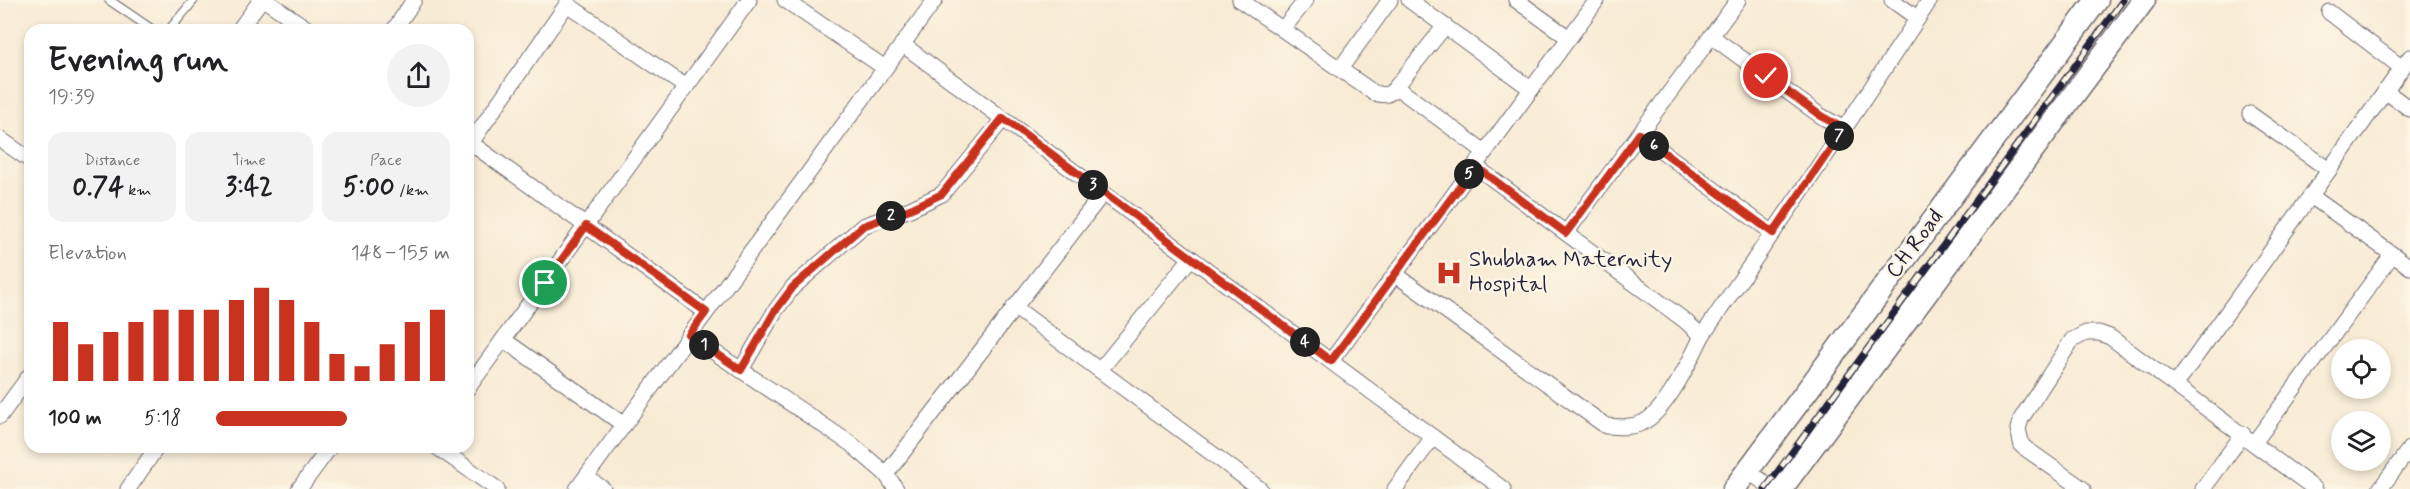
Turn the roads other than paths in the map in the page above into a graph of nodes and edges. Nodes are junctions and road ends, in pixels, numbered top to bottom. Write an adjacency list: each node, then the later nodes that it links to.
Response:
1 (109, 0): 22 (lane)
2 (194, 0): 23 (lane)
3 (263, 0): 24 (street); 25 (street)
4 (414, 0): 26 (street)
5 (748, 0): 35 (street)
6 (786, 0): 33 (street)
7 (935, 0): 31 (street)
8 (1240, 0): 28 (street)
9 (1306, 0): 28 (street)
10 (1390, 0): 34 (street)
11 (1409, 0): 27 (street)
12 (1516, 0): 30 (street)
13 (1597, 0): 30 (street)
14 (1738, 0): 29 (street)
15 (1892, 0): 21 (street)
16 (1930, 0): 21 (street)
17 (2097, 0): 79 (street, CH Road)
18 (2144, 0): 92 (street, CH Road)
19 (569, 2): 35 (street); 44 (street)
20 (2330, 12): 32 (street)
21 (1917, 18): 42 (street)
22 (144, 24)
23 (174, 24)
24 (244, 24)
25 (300, 24)
26 (398, 24)
27 (1444, 26): 36 (street); 37 (street)
28 (1283, 30): 34 (street)
29 (1711, 36): 42 (street); 43 (street)
30 (1569, 38): 37 (street)
31 (902, 44): 33 (street); 41 (street)
32 (2406, 62): 38 (street)
33 (885, 68): 61 (street)
34 (1340, 69): 36 (street)
35 (686, 87): 53 (street)
36 (1396, 87): 47 (street)
37 (1531, 89): 47 (street)
38 (2385, 91): 39 (street); 50 (street)
39 (2410, 109)
40 (2250, 114): 50 (street)
41 (1003, 118): 51 (street); 66 (street)
42 (1844, 129): 55 (street)
43 (1639, 134): 54 (street); 55 (street)
44 (474, 137)
45 (0, 139): 48 (street)
46 (474, 148): 53 (street)
47 (1485, 152): 49 (street)
48 (24, 156)
49 (1475, 166): 54 (street); 59 (street)
50 (2329, 170): 52 (street)
51 (1103, 193): 57 (street); 60 (street)
52 (2311, 196): 56 (street); 70 (street)
53 (586, 226): 61 (street); 64 (street)
54 (1566, 233): 63 (street)
55 (1773, 233): 63 (street)
56 (2392, 255): 58 (street); 74 (street)
57 (1191, 258): 65 (street); 67 (street)
58 (2410, 267)
59 (1395, 274): 63 (street); 65 (street)
60 (1014, 308): 67 (street); 80 (street)
61 (706, 312): 62 (street)
62 (689, 335): 66 (street); 72 (street)
63 (1702, 336)
64 (504, 340): 68 (street); 72 (street)
65 (1331, 361): 73 (street)
66 (741, 370): 80 (street)
67 (1100, 370): 87 (street)
68 (474, 380)
69 (24, 383): 71 (street)
70 (2176, 384): 74 (street); 93 (street)
71 (0, 416)
72 (624, 425): 81 (street)
73 (1433, 437): 88 (street); 89 (street)
74 (2248, 439): 94 (street); 95 (street)
75 (2410, 448): 96 (street)
76 (154, 453): 82 (street)
77 (326, 453): 83 (street)
78 (446, 453): 84 (street)
79 (1747, 471): 90 (street, CH Road); 91 (street)
80 (886, 474): 86 (street)
81 (581, 483): 85 (street)
82 (128, 489)
83 (299, 489)
84 (497, 489)
85 (603, 489)
86 (896, 489)
87 (1260, 489)
88 (1395, 489)
89 (1503, 489)
90 (1734, 489)
91 (1774, 489)
92 (1781, 489)
93 (2083, 489)
94 (2203, 489)
95 (2315, 489)
96 (2380, 489)

